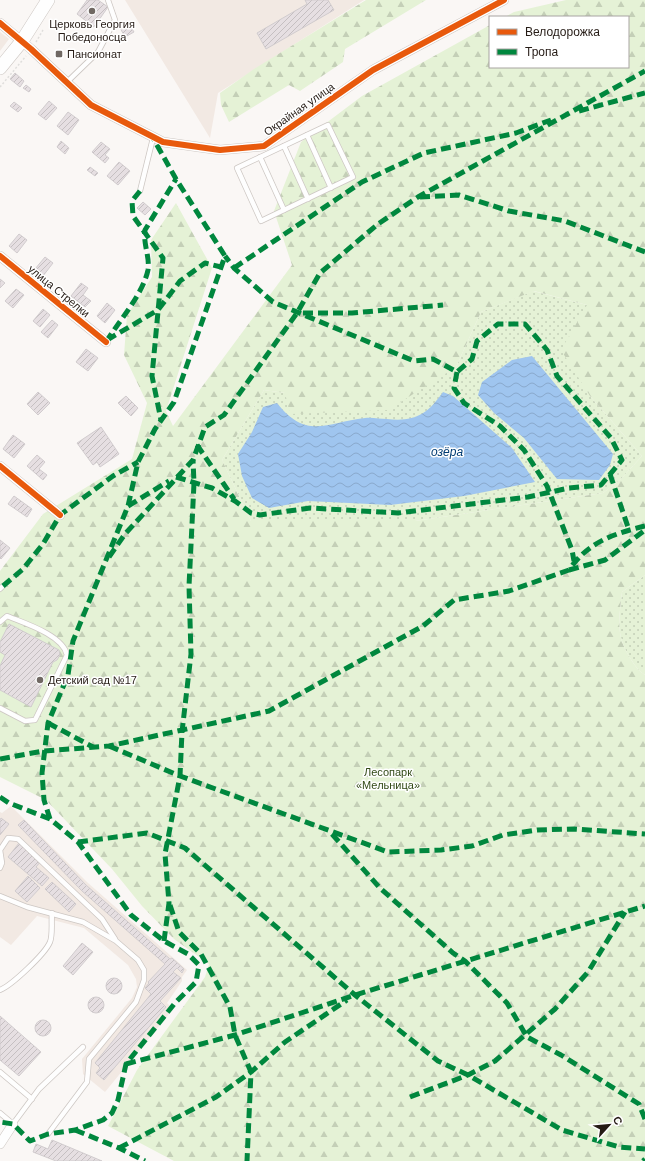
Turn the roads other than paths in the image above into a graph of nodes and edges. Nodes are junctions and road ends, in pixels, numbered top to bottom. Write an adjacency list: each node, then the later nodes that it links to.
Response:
1 (48, 0): 5 (main road)
2 (108, 0): 7 (lane)
3 (504, 0): 11 (street, Окрайная улица)
4 (0, 23): 5 (street, Окрайная улица)
5 (22, 41): 6 (main road); 7 (street, Окрайная улица)
6 (0, 68)
7 (66, 83): 9 (street, Окрайная улица)
8 (307, 135): 10 (lane); 13 (lane); 13 (lane)
9 (153, 138): 11 (street, Окрайная улица); 14 (lane)
10 (284, 146): 12 (lane); 15 (lane)
11 (252, 147): 12 (lane)
12 (258, 158): 16 (lane); 16 (lane)
13 (331, 188): 15 (lane)
14 (140, 191)
15 (308, 198): 16 (lane)
16 (284, 210)
17 (0, 256): 18 (street, улица Стрелки)
18 (106, 342)
19 (0, 466): 20 (street)
20 (60, 515)
21 (0, 622): 22 (lane)
22 (0, 708)
23 (0, 868): 26 (lane)
24 (0, 896): 25 (lane)
25 (52, 913): 26 (lane); 27 (lane)
26 (116, 941): 33 (lane)
27 (0, 990)
28 (82, 1047): 30 (lane)
29 (0, 1072): 30 (lane)
30 (32, 1099): 32 (lane)
31 (0, 1113): 32 (lane)
32 (13, 1124): 34 (street)
33 (48, 1134)
34 (0, 1144)

